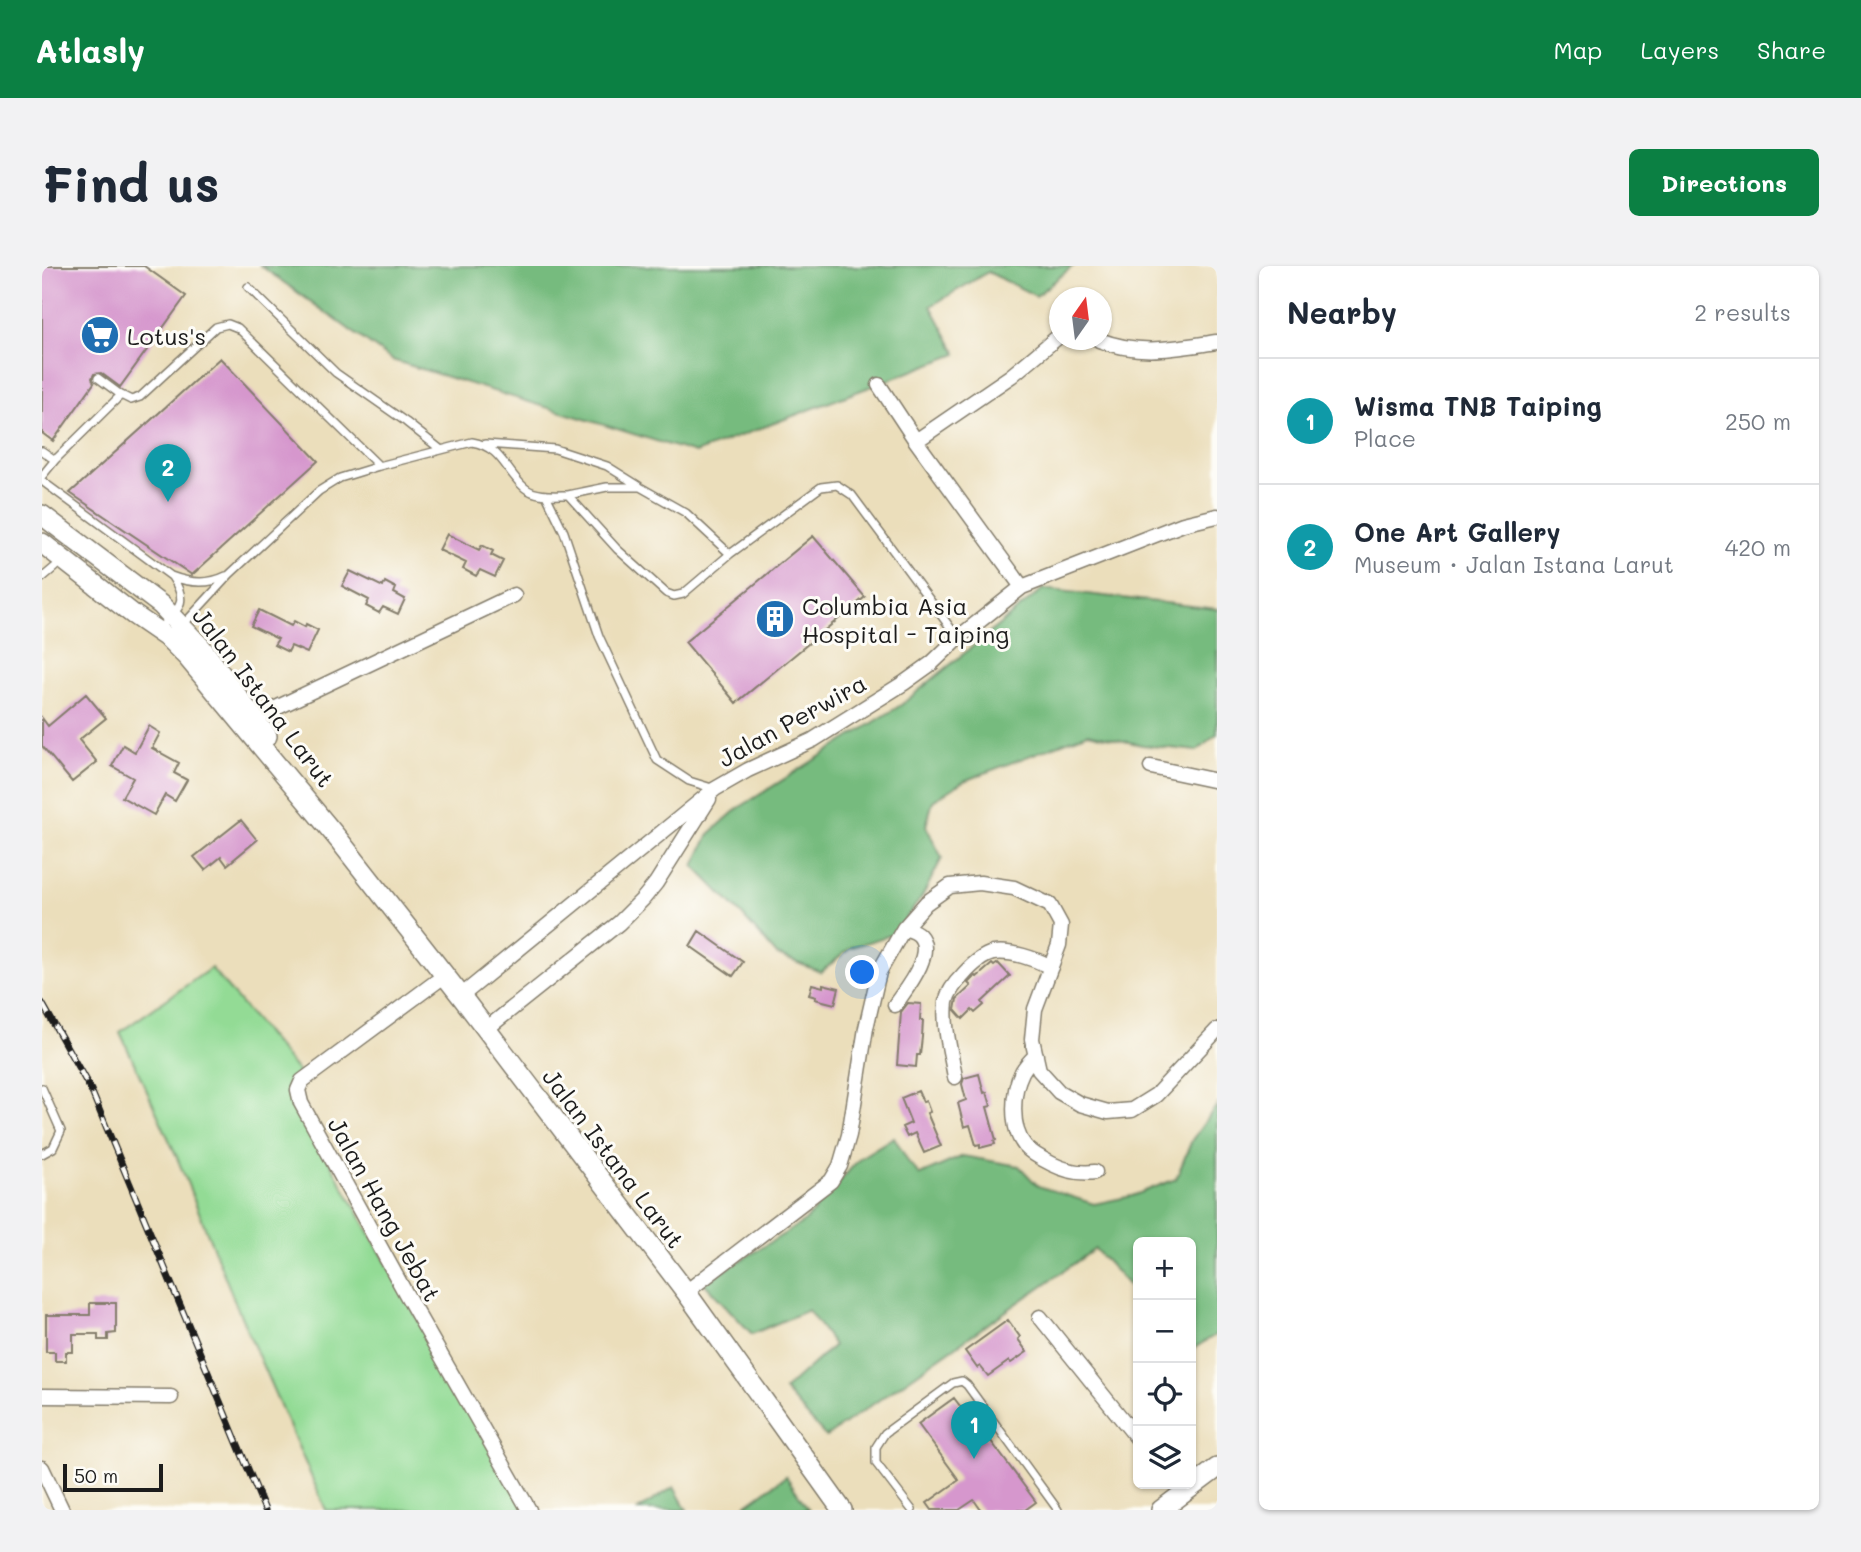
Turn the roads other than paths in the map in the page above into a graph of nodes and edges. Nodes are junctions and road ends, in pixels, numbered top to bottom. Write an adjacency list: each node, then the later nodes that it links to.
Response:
1 (248, 287): 10 (lane)
2 (1217, 341): 4 (street)
3 (1049, 344): 8 (street)
4 (1112, 344)
5 (98, 378): 7 (lane)
6 (879, 385): 8 (street)
7 (121, 395): 12 (lane); 13 (lane)
8 (916, 441): 25 (street)
9 (485, 444): 10 (lane); 15 (lane); 16 (lane)
10 (440, 449): 13 (lane)
11 (42, 451): 12 (lane)
12 (55, 460): 14 (lane)
13 (379, 466): 23 (lane)
14 (42, 478): 24 (lane)
15 (640, 487): 17 (lane); 21 (lane)
16 (546, 495): 17 (lane); 33 (lane)
17 (568, 495): 21 (lane)
18 (42, 515): 28 (main road, Jalan Istana Larut)
19 (1217, 516): 25 (street, Jalan Perwira)
20 (42, 543): 27 (main road, Jalan Istana Larut)
21 (730, 554): 29 (lane)
22 (46, 568): 27 (main road, Jalan Istana Larut)
23 (230, 575): 24 (lane); 28 (lane)
24 (171, 576): 28 (lane)
25 (1021, 587): 29 (street, Jalan Perwira)
26 (514, 595): 30 (street)
27 (134, 615): 28 (main road, Jalan Istana Larut)
28 (170, 628): 30 (main road, Jalan Istana Larut); 34 (main road, Jalan Istana Larut)
29 (958, 638): 33 (street, Jalan Perwira)
30 (255, 718): 34 (main road, Jalan Istana Larut)
31 (1151, 767): 32 (street)
32 (1217, 781)
33 (715, 789): 38 (street, Jalan Perwira); 40 (street, Jalan Perwira)
34 (339, 840): 37 (main road, Jalan Istana Larut)
35 (904, 928): 36 (street); 39 (street); 47 (street)
36 (1051, 967): 42 (street); 43 (street)
37 (444, 976): 38 (main road, Jalan Istana Larut); 57 (street, Jalan Hang Jebat)
38 (461, 996): 40 (main road, Jalan Istana Larut)
39 (895, 1005)
40 (485, 1030): 47 (main road, Jalan Istana Larut)
41 (1217, 1030): 42 (street)
42 (1036, 1055): 46 (street)
43 (955, 1077)
44 (42, 1088): 45 (lane)
45 (42, 1154)
46 (1094, 1172)
47 (687, 1292): 58 (main road, Jalan Istana Larut)
48 (1040, 1317): 51 (street)
49 (42, 1396): 50 (street)
50 (171, 1397)
51 (1133, 1433)
52 (42, 1468): 56 (street)
53 (1217, 1468): 54 (main road)
54 (1196, 1480)
55 (1179, 1489): 61 (main road)
56 (62, 1510)
57 (529, 1510)
58 (842, 1510)
59 (912, 1510): 60 (lane)
60 (1058, 1510)
61 (1161, 1510)

